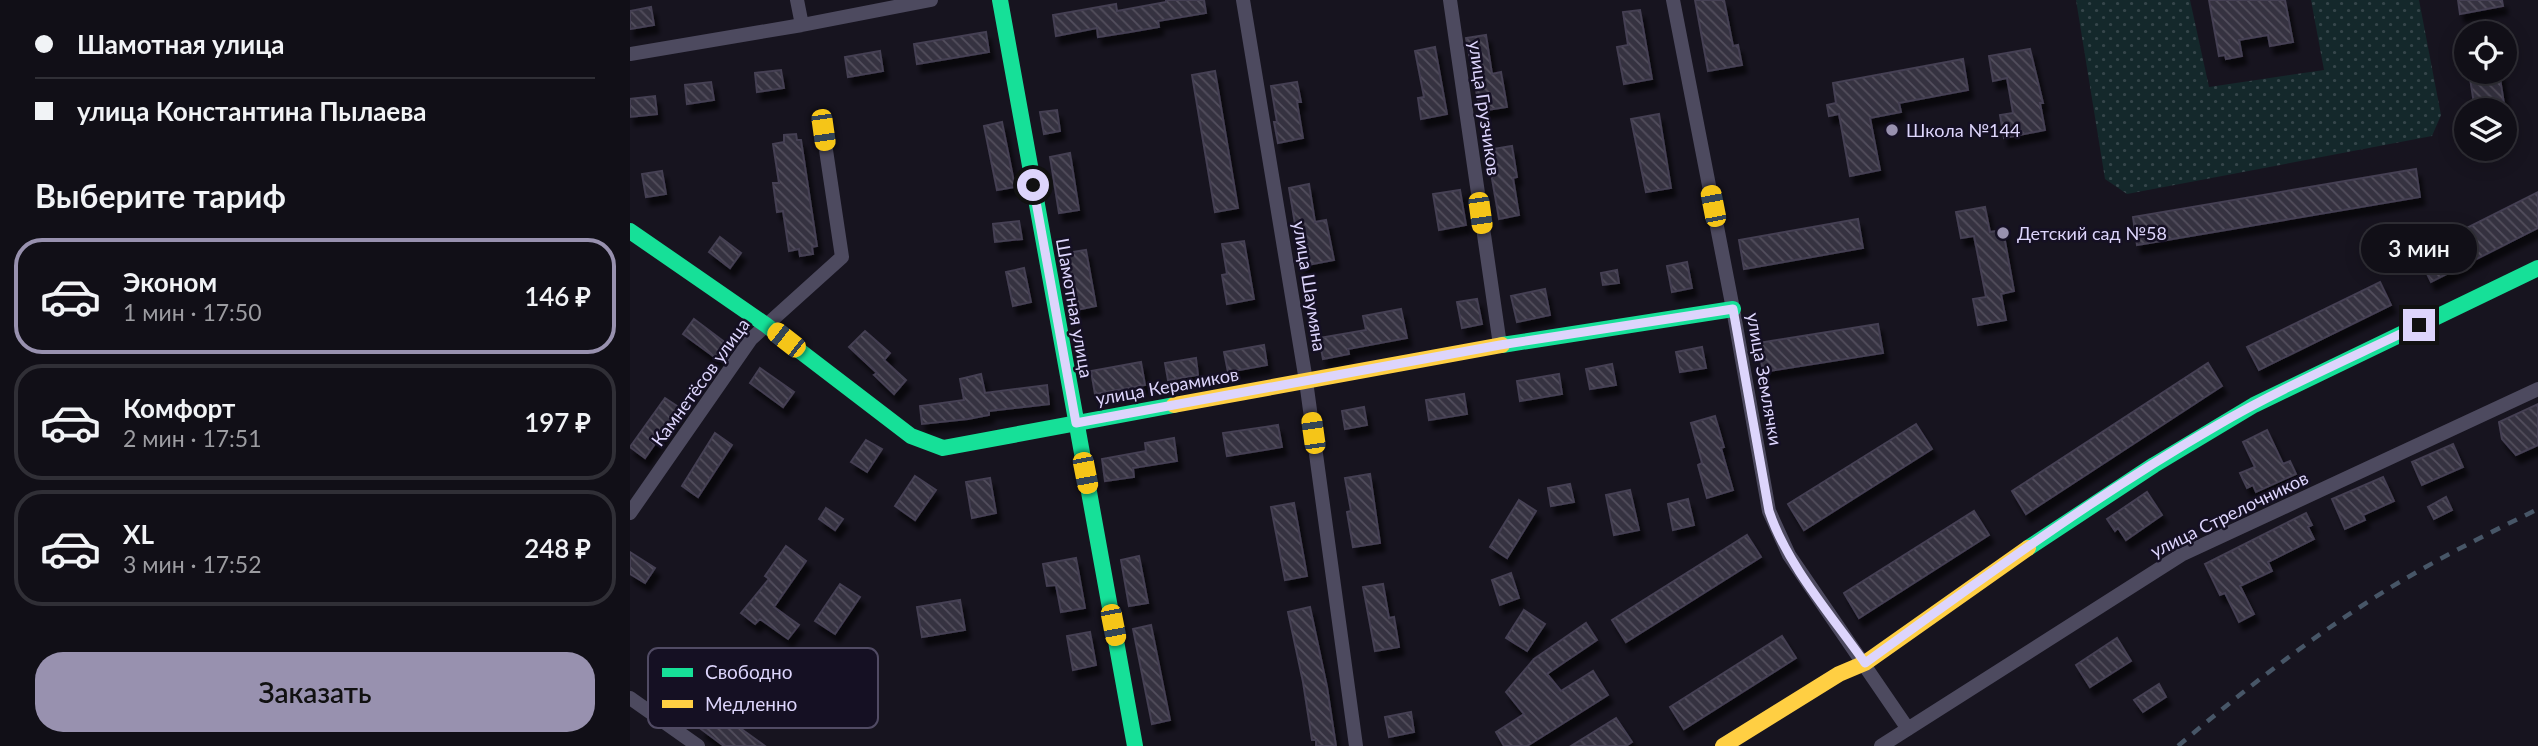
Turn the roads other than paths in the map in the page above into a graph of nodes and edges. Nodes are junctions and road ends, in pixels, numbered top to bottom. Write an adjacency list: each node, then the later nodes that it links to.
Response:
1 (797, 0): 7 (street)
2 (931, 0): 7 (street)
3 (1000, 0): 17 (street, Шамотная улица)
4 (1243, 0): 15 (street, улица Шаумяна)
5 (1450, 0): 14 (street, улица Грузчиков)
6 (1672, 0): 12 (street, улица Землячки)
7 (802, 25): 8 (street)
8 (630, 54)
9 (823, 130): 13 (street, Камнетёсов улица)
10 (630, 231): 13 (street, улица Керамиков)
11 (2538, 268): 19 (street)
12 (1733, 309): 14 (street, улица Керамиков); 19 (street, улица Землячки)
13 (766, 324): 17 (street, улица Керамиков); 18 (street, Камнетёсов улица)
14 (1500, 345): 15 (street, улица Керамиков)
15 (1306, 381): 17 (street, улица Керамиков); 26 (street, улица Шаумяна)
16 (2538, 389): 23 (street, улица Стрелочников)
17 (1076, 423): 25 (street, Шамотная улица)
18 (630, 513)
19 (1865, 663): 23 (street, улица Землячки); 27 (street)
20 (630, 698): 21 (street)
21 (648, 711)
22 (672, 728): 24 (street)
23 (1908, 729): 28 (street, улица Стрелочников)
24 (698, 746)
25 (1135, 746)
26 (1356, 746)
27 (1723, 746)
28 (1881, 746)

